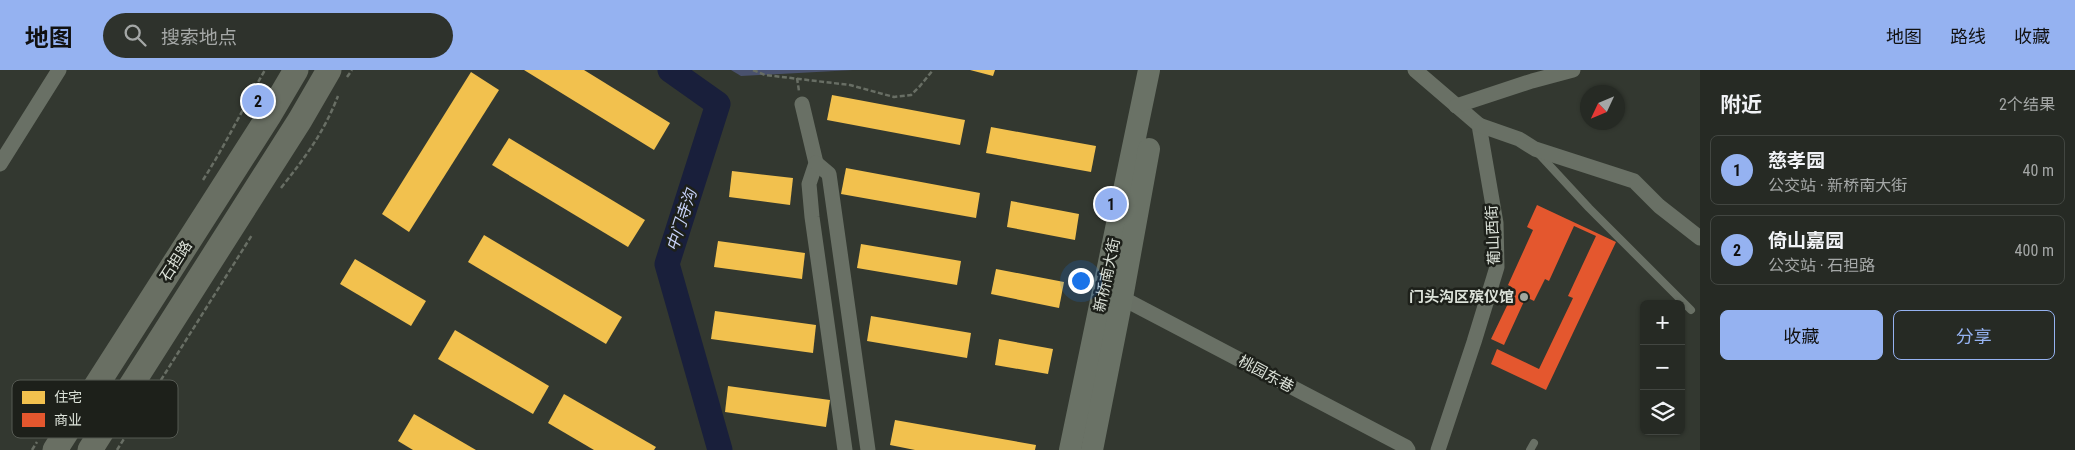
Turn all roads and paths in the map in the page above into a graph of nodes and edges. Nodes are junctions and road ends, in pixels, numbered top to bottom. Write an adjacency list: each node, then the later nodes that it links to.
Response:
1 (59, 70): 17 (street)
2 (265, 70): 18 (path)
3 (296, 70): 24 (main road, 石担路)
4 (352, 70): 11 (path)
5 (753, 70): 6 (path)
6 (933, 70)
7 (1149, 70): 35 (main road, 新桥南大街)
8 (1164, 70): 22 (main road, 新桥南大街)
9 (1415, 70): 13 (street)
10 (1573, 70): 13 (street)
11 (338, 81): 19 (path); 25 (main road, 石担路)
12 (802, 104): 16 (street)
13 (1456, 106): 14 (street)
14 (1479, 125): 15 (street); 38 (street, 葡山西街)
15 (1535, 149): 21 (street); 23 (lane)
16 (816, 163): 33 (street); 34 (street)
17 (0, 164)
18 (200, 185)
19 (279, 191)
20 (253, 233): 26 (path)
21 (1700, 238)
22 (1122, 298): 36 (main road, 新桥南大街); 37 (street, 桃园东巷)
23 (1692, 310)
24 (91, 380)
25 (135, 380)
26 (161, 380)
27 (98, 438): 31 (main road, 石担路)
28 (125, 438): 32 (path)
29 (46, 446): 30 (path)
30 (32, 450)
31 (90, 450)
32 (117, 450)
33 (845, 450)
34 (868, 450)
35 (1070, 450)
36 (1092, 450)
37 (1408, 450)
38 (1438, 450)

